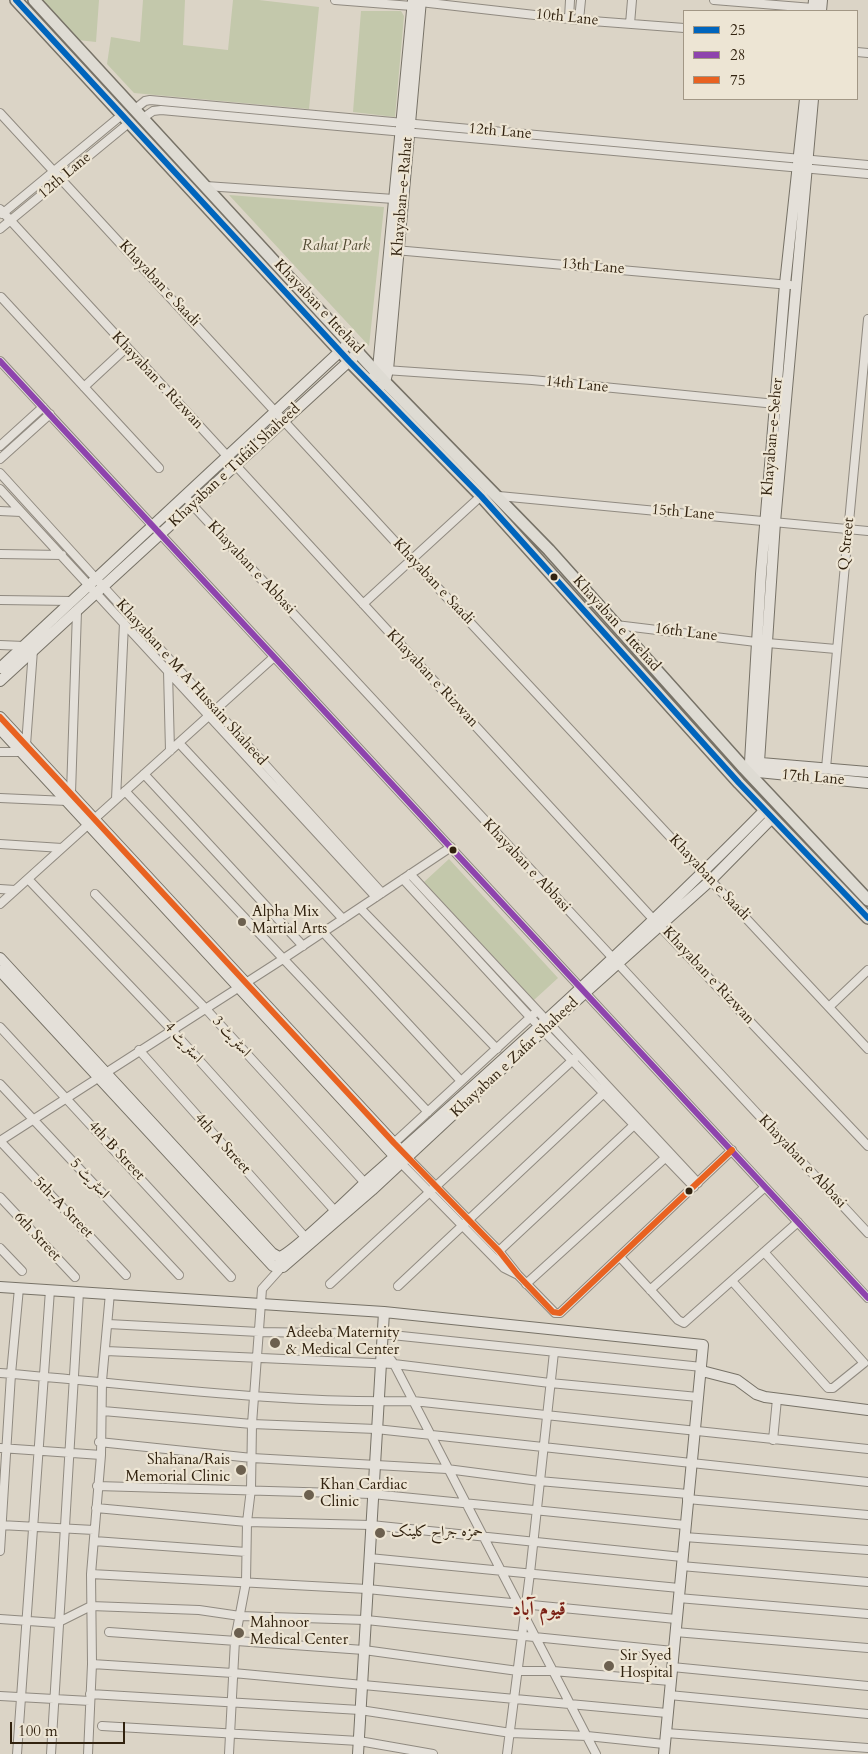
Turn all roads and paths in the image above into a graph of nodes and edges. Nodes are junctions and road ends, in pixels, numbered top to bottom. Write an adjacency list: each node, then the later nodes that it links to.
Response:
1 (16, 0): 21 (main road, Khayaban e Ittehad)
2 (34, 0): 19 (main road, Khayaban e Ittehad)
3 (335, 0): 9 (street, 10th Lane)
4 (570, 0): 13 (street)
5 (581, 0): 14 (street)
6 (632, 0): 15 (street)
7 (714, 0): 11 (street)
8 (822, 0): 12 (street)
9 (416, 2): 13 (street, 10th Lane); 23 (street)
10 (785, 3): 11 (street); 12 (street)
11 (760, 5)
12 (815, 8)
13 (569, 18): 14 (street, 10th Lane)
14 (579, 20): 15 (street, 10th Lane)
15 (630, 24): 16 (street, 10th Lane)
16 (683, 28)
17 (805, 100): 24 (street, Khayaban-e-Seher)
18 (813, 100): 24 (street, Khayaban-e-Seher)
19 (135, 109): 22 (main road, Khayaban e Ittehad); 23 (street, 12th Lane)
20 (0, 113): 26 (street, Khayaban e Saadi)
21 (126, 118): 26 (street, 12th Lane); 28 (street, 12th Lane); 41 (main road, Khayaban e Ittehad)
22 (143, 118): 23 (street, 12th Lane); 29 (main road, Khayaban e Ittehad)
23 (404, 127): 24 (street, 12th Lane); 30 (street); 34 (street, Khayaban-e-Rahat)
24 (803, 163): 25 (street, 12th Lane); 27 (street, 12th Lane); 35 (street, Khayaban-e-Seher); 36 (street, Khayaban-e-Seher)
25 (868, 165)
26 (54, 171): 28 (street, Khayaban e Saadi); 31 (street, 12th Lane)
27 (868, 174)
28 (61, 179): 32 (street, 12th Lane); 50 (street, Khayaban e Saadi)
29 (206, 186): 30 (street); 39 (main road, Khayaban e Ittehad)
30 (394, 199): 34 (street)
31 (1, 212): 32 (street, Khayaban e Rizwan)
32 (11, 220): 33 (street, 12th Lane); 40 (street, Khayaban e Rizwan)
33 (0, 229)
34 (394, 250): 35 (street, 13th Lane); 45 (street)
35 (785, 284): 36 (street, 13th Lane); 48 (street, Khayaban-e-Seher)
36 (797, 286): 66 (street, Khayaban-e-Seher)
37 (1, 297): 46 (street)
38 (868, 319): 67 (street, Q Street)
39 (350, 342): 41 (street, Khayaban e Tufail Shaheed); 42 (main road, Khayaban e Ittehad)
40 (126, 348): 46 (street); 54 (street, Khayaban e Rizwan)
41 (340, 352): 44 (main road, Khayaban e Ittehad); 50 (street, Khayaban e Tufail Shaheed)
42 (359, 352): 44 (street, Khayaban e Tufail Shaheed); 45 (main road, Khayaban e Ittehad)
43 (0, 361): 49 (street)
44 (349, 361): 47 (main road, Khayaban e Ittehad); 52 (street, Khayaban e Tufail Shaheed)
45 (382, 374): 47 (street); 48 (street, 14th Lane); 61 (main road, Khayaban e Ittehad)
46 (84, 386): 57 (street)
47 (372, 386): 60 (main road, Khayaban e Ittehad)
48 (776, 404): 66 (street, Khayaban-e-Seher)
49 (43, 407): 51 (street); 53 (street)
50 (276, 411): 52 (street, Khayaban e Saadi); 54 (street, Khayaban e Tufail Shaheed)
51 (50, 414): 55 (street); 68 (street)
52 (285, 420): 56 (street, Khayaban e Tufail Shaheed); 72 (street, Khayaban e Saadi)
53 (0, 446)
54 (228, 457): 56 (street, Khayaban e Rizwan); 62 (street, Khayaban e Tufail Shaheed)
55 (0, 459)
56 (236, 466): 63 (street, Khayaban e Tufail Shaheed); 76 (street, Khayaban e Rizwan)
57 (159, 468)
58 (0, 473): 73 (street, Khayaban e M A Hussain Shaheed)
59 (0, 489): 65 (street, Khayaban e M A Hussain Shaheed)
60 (481, 496): 72 (street); 104 (main road, Khayaban e Ittehad)
61 (499, 496): 66 (street, 15th Lane); 79 (main road, Khayaban e Ittehad)
62 (184, 498): 63 (street, Khayaban e Abbasi); 68 (street, Khayaban e Tufail Shaheed)
63 (191, 507): 68 (street, Khayaban e Tufail Shaheed); 127 (street, Khayaban e Abbasi)
64 (0, 511): 65 (street)
65 (21, 512): 71 (street, Khayaban e M A Hussain Shaheed)
66 (770, 521): 67 (street, 15th Lane); 80 (street, Khayaban-e-Seher)
67 (848, 528): 69 (street, 15th Lane); 83 (street, Q Street)
68 (158, 530): 73 (street, Khayaban e Tufail Shaheed); 84 (street)
69 (868, 530)
70 (0, 554): 71 (street)
71 (62, 555): 73 (street, Khayaban e M A Hussain Shaheed)
72 (411, 559): 76 (street); 109 (street, Khayaban e Saadi)
73 (97, 586): 75 (street, Khayaban e Tufail Shaheed); 77 (street, Khayaban e Tufail Shaheed); 78 (street, Khayaban e M A Hussain Shaheed); 88 (street, Khayaban e M A Hussain Shaheed)
74 (0, 600): 75 (street)
75 (72, 602): 82 (street, Khayaban e Tufail Shaheed)
76 (363, 604): 122 (street, Khayaban e Rizwan)
77 (77, 611): 82 (street, Khayaban e Tufail Shaheed); 101 (street)
78 (124, 623): 86 (street, Khayaban e M A Hussain Shaheed); 103 (street)
79 (616, 624): 80 (street, 16th Lane); 96 (main road, Khayaban e Ittehad)
80 (762, 642): 83 (street, 16th Lane); 96 (street, Khayaban-e-Seher)
81 (0, 645): 82 (street)
82 (28, 648): 85 (street, Khayaban e Tufail Shaheed); 87 (street, Khayaban e Tufail Shaheed); 92 (street)
83 (836, 649): 95 (street, Q Street)
84 (274, 657): 88 (street); 107 (street)
85 (0, 668)
86 (168, 671): 88 (street, Khayaban e M A Hussain Shaheed); 93 (street)
87 (0, 681)
88 (212, 712): 91 (street); 116 (street, Khayaban e M A Hussain Shaheed)
89 (0, 717): 92 (street)
90 (0, 729): 92 (street)
91 (179, 742): 93 (street); 121 (street)
92 (23, 748): 94 (street); 101 (street)
93 (170, 751): 98 (street)
94 (0, 752)
95 (826, 768): 96 (street, 17th Lane); 97 (street, 17th Lane)
96 (755, 769): 99 (street, 17th Lane); 114 (main road, Khayaban e Ittehad)
97 (868, 772)
98 (144, 774): 100 (street); 124 (street)
99 (868, 783)
100 (126, 791): 103 (street); 126 (street)
101 (69, 797): 102 (street); 105 (street)
102 (0, 798)
103 (116, 799): 105 (street)
104 (769, 814): 109 (street, Khayaban e Zafar Shaheed); 120 (main road, Khayaban e Ittehad)
105 (92, 821): 108 (street); 130 (street)
106 (0, 844): 108 (street)
107 (451, 847): 110 (street); 131 (street)
108 (62, 848): 111 (street)
109 (707, 876): 122 (street, Khayaban e Zafar Shaheed); 132 (street, Khayaban e Saadi)
110 (406, 877): 116 (street); 134 (street)
111 (28, 879): 113 (street); 137 (street, اسٹریٹ 4)
112 (0, 889): 113 (street)
113 (15, 890): 118 (street)
114 (864, 891): 117 (main road, Khayaban e Ittehad)
115 (95, 894): 133 (street, اسٹریٹ 3)
116 (379, 895): 119 (street)
117 (868, 900)
118 (0, 904)
119 (360, 908): 121 (street); 138 (street)
120 (868, 918)
121 (343, 919): 123 (street)
122 (657, 922): 127 (street, Khayaban e Zafar Shaheed); 151 (street, Khayaban e Rizwan)
123 (323, 932): 124 (street); 143 (street)
124 (303, 946): 126 (street)
125 (0, 958): 142 (street)
126 (283, 959): 130 (street); 147 (street)
127 (613, 964): 131 (street, Khayaban e Zafar Shaheed); 164 (street, Khayaban e Abbasi)
128 (868, 970): 132 (street)
129 (0, 971): 142 (street)
130 (241, 985): 133 (street); 153 (street)
131 (584, 989): 135 (street, Khayaban e Zafar Shaheed); 152 (street)
132 (829, 1007): 139 (street, Khayaban e Saadi)
133 (205, 1008): 137 (street); 155 (street, اسٹریٹ 3)
134 (534, 1015): 135 (street); 138 (street)
135 (544, 1025): 141 (street); 153 (street, Khayaban e Zafar Shaheed)
136 (0, 1027): 146 (street, 4th B Street)
137 (171, 1029): 140 (street); 161 (street, اسٹریٹ 4)
138 (497, 1049): 143 (street)
139 (868, 1049)
140 (139, 1050): 142 (street); 165 (street, 4th A Street)
141 (575, 1058): 145 (street); 157 (street)
142 (101, 1075): 146 (street); 170 (street)
143 (461, 1081): 147 (street)
144 (0, 1084): 148 (street, اسٹریٹ 5)
145 (607, 1091): 149 (street); 156 (street); 162 (street)
146 (66, 1097): 148 (street); 176 (street, 4th B Street)
147 (428, 1112): 153 (street)
148 (33, 1120): 150 (street); 172 (street, اسٹریٹ 5)
149 (634, 1125): 154 (street); 167 (street)
150 (0, 1141): 173 (street, 5th-A Street)
151 (868, 1146)
152 (732, 1150): 156 (street); 158 (street)
153 (400, 1154): 155 (street); 157 (street); 159 (street); 170 (street)
154 (665, 1158): 156 (street); 179 (street)
155 (365, 1183): 161 (street)
156 (696, 1185): 169 (street)
157 (437, 1186): 159 (street); 162 (street)
158 (765, 1186): 163 (street); 184 (street)
159 (430, 1192): 162 (street); 178 (street)
160 (0, 1196): 175 (street, 6th Street)
161 (334, 1210): 165 (street)
162 (465, 1222): 167 (street); 174 (street); 180 (street)
163 (798, 1222): 168 (street); 187 (street)
164 (868, 1233)
165 (305, 1237): 170 (street)
166 (0, 1248): 171 (street)
167 (499, 1251): 174 (street)
168 (764, 1252): 177 (street); 197 (street)
169 (620, 1257): 179 (street); 184 (street)
170 (277, 1263): 188 (street)
171 (22, 1271)
172 (179, 1274)
173 (126, 1275)
174 (518, 1275): 179 (street)
175 (75, 1277)
176 (231, 1277)
177 (732, 1281): 184 (street); 197 (street)
178 (330, 1284)
179 (526, 1284)
180 (398, 1286)
181 (0, 1287): 182 (street)
182 (19, 1288): 183 (street); 202 (street)
183 (50, 1290): 185 (street); 203 (street)
184 (650, 1290)
185 (79, 1292): 186 (street); 204 (street)
186 (110, 1293): 188 (street); 190 (street)
187 (868, 1298)
188 (260, 1305): 189 (street); 191 (street)
189 (384, 1312): 192 (street); 200 (street)
190 (108, 1324): 191 (street); 194 (street)
191 (259, 1332): 192 (street); 196 (street)
192 (382, 1334): 193 (street); 195 (street)
193 (381, 1346): 198 (street); 199 (street)
194 (106, 1351): 196 (street); 205 (street)
195 (554, 1352): 200 (street); 206 (street)
196 (257, 1357): 198 (street); 207 (street)
197 (866, 1359)
198 (380, 1363): 199 (street); 211 (street)
199 (394, 1364): 206 (street); 210 (street)
200 (702, 1369): 208 (street); 209 (street)
201 (0, 1373): 202 (street)
202 (11, 1374): 203 (street); 222 (street)
203 (43, 1376): 204 (street); 224 (street)
204 (75, 1379): 205 (street); 225 (street)
205 (102, 1381): 207 (street); 213 (street)
206 (550, 1383): 208 (street); 214 (street)
207 (254, 1396): 211 (street); 215 (street)
208 (698, 1397): 217 (street)
209 (778, 1399): 212 (street); 219 (street)
210 (413, 1401): 211 (street); 214 (street); 218 (street)
211 (378, 1402): 216 (street)
212 (868, 1410)
213 (103, 1411): 215 (street); 220 (street)
214 (547, 1416): 217 (street); 221 (street)
215 (252, 1424): 216 (street); 227 (street)
216 (376, 1428): 218 (street); 228 (street)
217 (694, 1432): 219 (street); 229 (street)
218 (430, 1435): 221 (street); 230 (street)
219 (773, 1440): 223 (street)
220 (99, 1442): 226 (street); 227 (street)
221 (543, 1446): 229 (street); 231 (street)
222 (3, 1449): 224 (street); 242 (street)
223 (868, 1449)
224 (38, 1451): 225 (street); 245 (street)
225 (71, 1453): 226 (street); 246 (street)
226 (101, 1455): 233 (street)
227 (252, 1458): 228 (street); 234 (street)
228 (374, 1464): 230 (street); 235 (street)
229 (691, 1464): 232 (street); 236 (street)
230 (447, 1469): 231 (street); 237 (street)
231 (540, 1481): 236 (street); 239 (street)
232 (868, 1482)
233 (97, 1486): 234 (street); 238 (street)
234 (251, 1490): 235 (street); 241 (street)
235 (372, 1494): 237 (street); 243 (street)
236 (688, 1496): 240 (street); 244 (street)
237 (466, 1504): 239 (street); 248 (street)
238 (96, 1508): 241 (street); 247 (street)
239 (536, 1510): 244 (street); 251 (street)
240 (868, 1515)
241 (247, 1522): 243 (street); 254 (street)
242 (1, 1525): 245 (street); 253 (street)
243 (371, 1525): 248 (street); 255 (street)
244 (685, 1525): 249 (street)
245 (32, 1527): 246 (street); 272 (street)
246 (64, 1529): 247 (street); 273 (street)
247 (94, 1530): 250 (street)
248 (483, 1536): 251 (street); 257 (street)
249 (684, 1537): 252 (street); 256 (street)
250 (94, 1541): 254 (street); 259 (street)
251 (533, 1541): 256 (street); 258 (street)
252 (868, 1550)
253 (0, 1551)
254 (246, 1552): 260 (street)
255 (369, 1558): 257 (street); 262 (street)
256 (682, 1562): 261 (street); 263 (street)
257 (501, 1571): 258 (street); 264 (street)
258 (530, 1573): 263 (street); 264 (street)
259 (91, 1574): 260 (street); 265 (street)
260 (246, 1582): 262 (street); 267 (street)
261 (868, 1582)
262 (367, 1589): 264 (street); 271 (street)
263 (679, 1593): 266 (street); 270 (street)
264 (522, 1604): 268 (street); 270 (street)
265 (90, 1606): 267 (street); 273 (street); 282 (street)
266 (868, 1614)
267 (240, 1616): 271 (street); 278 (street)
268 (525, 1616): 276 (street); 277 (street)
269 (0, 1619): 272 (street)
270 (676, 1619): 275 (street)
271 (366, 1620): 276 (street); 280 (street)
272 (26, 1621): 273 (street); 292 (street)
273 (58, 1622): 294 (street)
274 (109, 1632): 278 (street)
275 (675, 1632): 279 (street); 281 (street)
276 (522, 1635): 277 (street); 284 (street)
277 (536, 1637): 281 (street); 285 (street)
278 (235, 1640): 280 (street); 286 (street)
279 (868, 1648)
280 (364, 1650): 284 (street); 288 (street)
281 (673, 1651): 283 (street)
282 (92, 1664): 286 (street); 293 (street)
283 (672, 1667): 287 (street); 289 (street)
284 (518, 1671): 285 (street); 295 (street)
285 (553, 1671): 287 (street); 297 (street)
286 (233, 1673): 288 (street); 296 (street)
287 (670, 1681): 290 (street)
288 (362, 1685): 295 (street); 298 (street)
289 (868, 1686)
290 (669, 1695): 299 (street); 300 (street)
291 (0, 1696): 292 (street)
292 (22, 1697): 294 (street); 309 (street)
293 (90, 1697): 294 (street); 296 (street); 311 (street)
294 (54, 1699): 310 (street)
295 (515, 1699): 297 (street); 302 (street)
296 (232, 1701): 298 (street); 304 (street)
297 (571, 1704): 299 (street); 305 (street)
298 (360, 1710): 302 (street); 306 (street)
299 (667, 1713): 303 (street)
300 (868, 1714)
301 (102, 1726): 304 (street)
302 (511, 1733): 305 (street); 315 (street)
303 (666, 1733): 307 (street); 308 (street)
304 (230, 1734): 306 (street); 312 (street)
305 (587, 1736): 307 (street); 316 (street)
306 (359, 1741): 313 (street); 314 (street)
307 (664, 1749)
308 (868, 1749): 317 (street)
309 (17, 1754)
310 (51, 1754)
311 (88, 1754)
312 (229, 1754)
313 (358, 1754)
314 (433, 1754)
315 (507, 1754)
316 (596, 1754)
317 (868, 1754)

